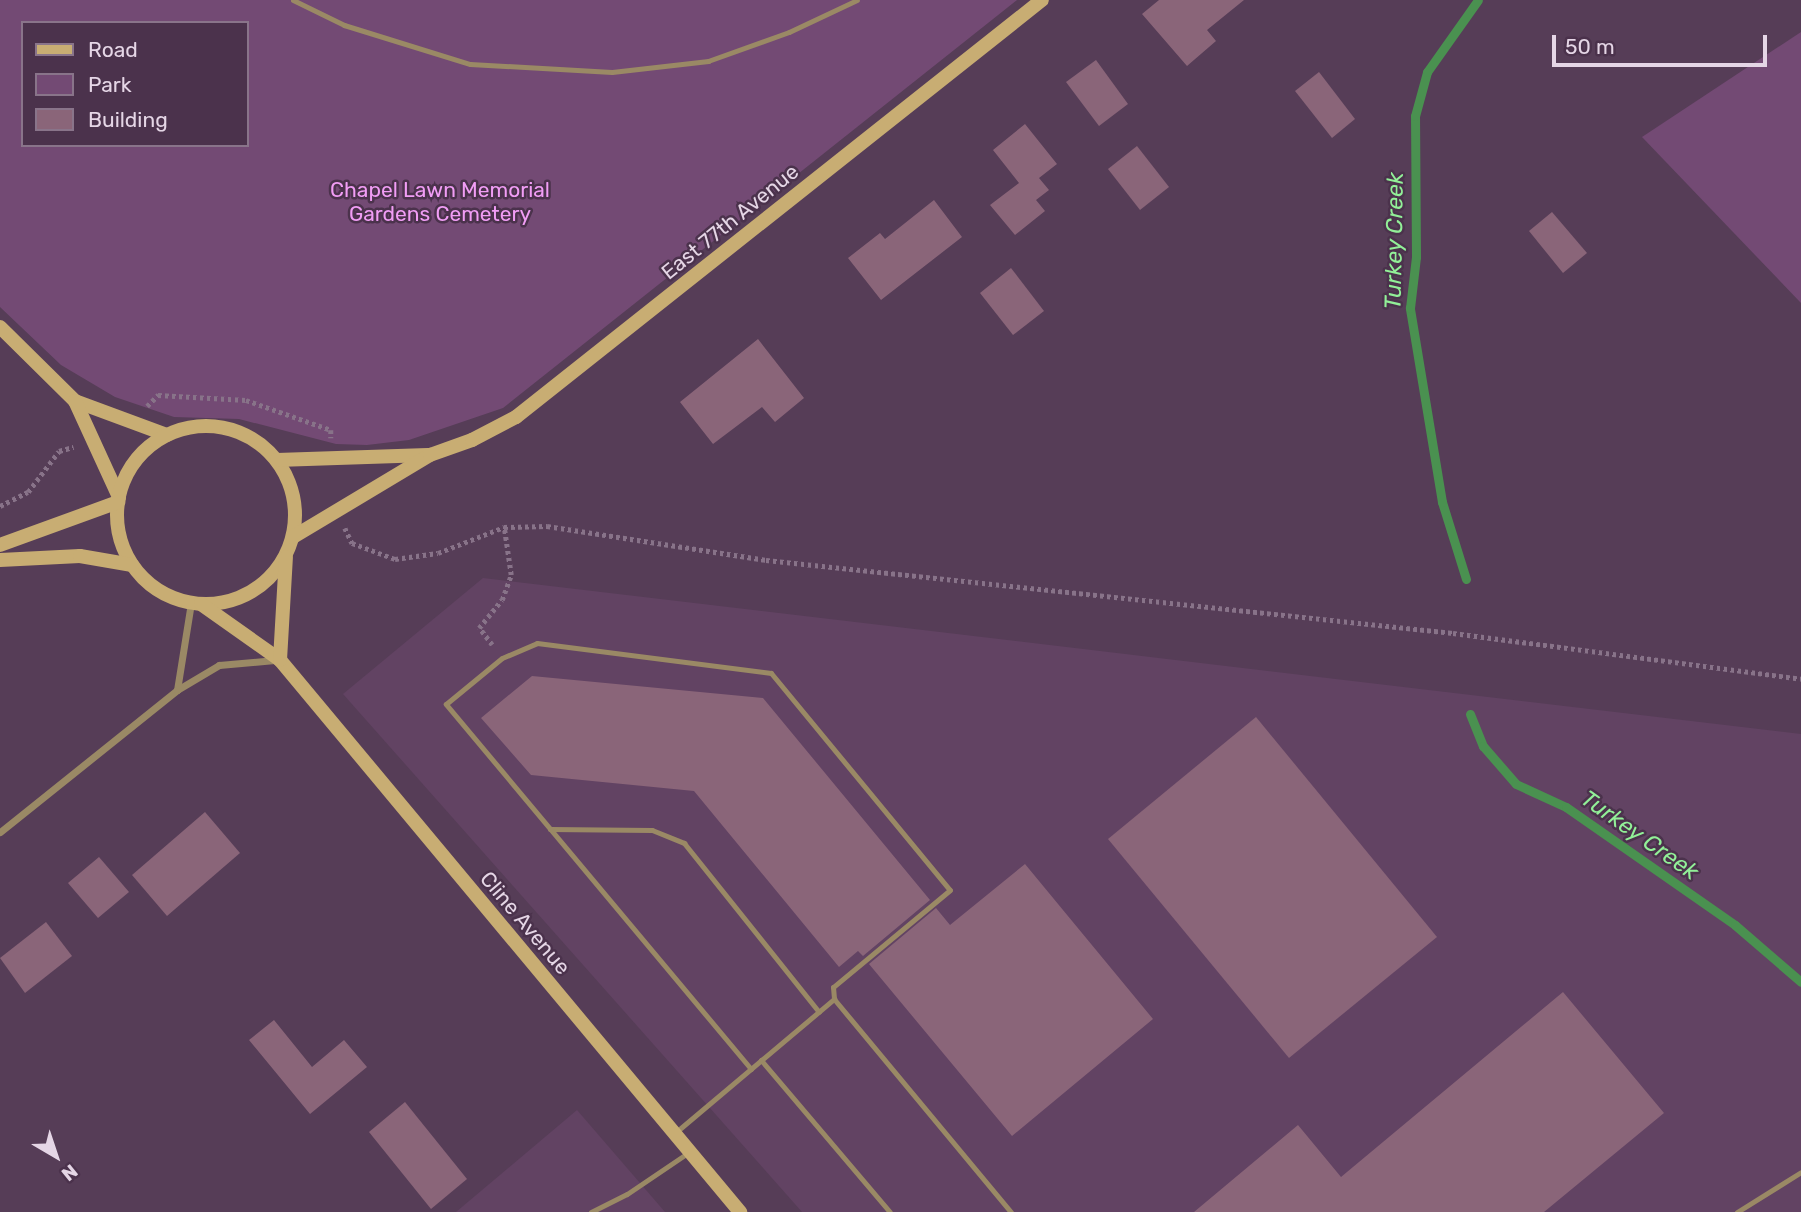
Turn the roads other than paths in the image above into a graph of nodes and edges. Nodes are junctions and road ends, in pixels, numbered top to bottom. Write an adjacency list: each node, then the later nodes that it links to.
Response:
1 (293, 0): 2 (lane)
2 (855, 0)
3 (1042, 0): 7 (street, East 77th Avenue)
4 (0, 327): 5 (street)
5 (75, 401): 6 (street); 9 (street)
6 (167, 435): 8 (street); 9 (street)
7 (430, 454): 8 (street, East 77th Avenue); 10 (street, East 77th Avenue)
8 (277, 460): 10 (street)
9 (118, 500): 11 (street); 14 (street)
10 (293, 537): 12 (street)
11 (0, 545)
12 (286, 556): 15 (street); 16 (street)
13 (0, 560): 14 (street)
14 (132, 565): 15 (street)
15 (196, 604): 16 (street, Cline Avenue); 17 (street)
16 (280, 660): 17 (street); 24 (street, Cline Avenue)
17 (177, 690): 19 (street)
18 (550, 829): 20 (lane); 21 (lane); 23 (lane)
19 (0, 832)
20 (834, 999): 21 (lane); 30 (lane)
21 (819, 1012): 22 (lane)
22 (761, 1060): 23 (lane); 29 (lane)
23 (751, 1069): 24 (lane)
24 (674, 1135): 25 (street, Cline Avenue)
25 (689, 1152): 27 (lane); 28 (street, Cline Avenue)
26 (1801, 1172): 31 (lane)
27 (591, 1212)
28 (740, 1212)
29 (890, 1212)
30 (1011, 1212)
31 (1737, 1212)

